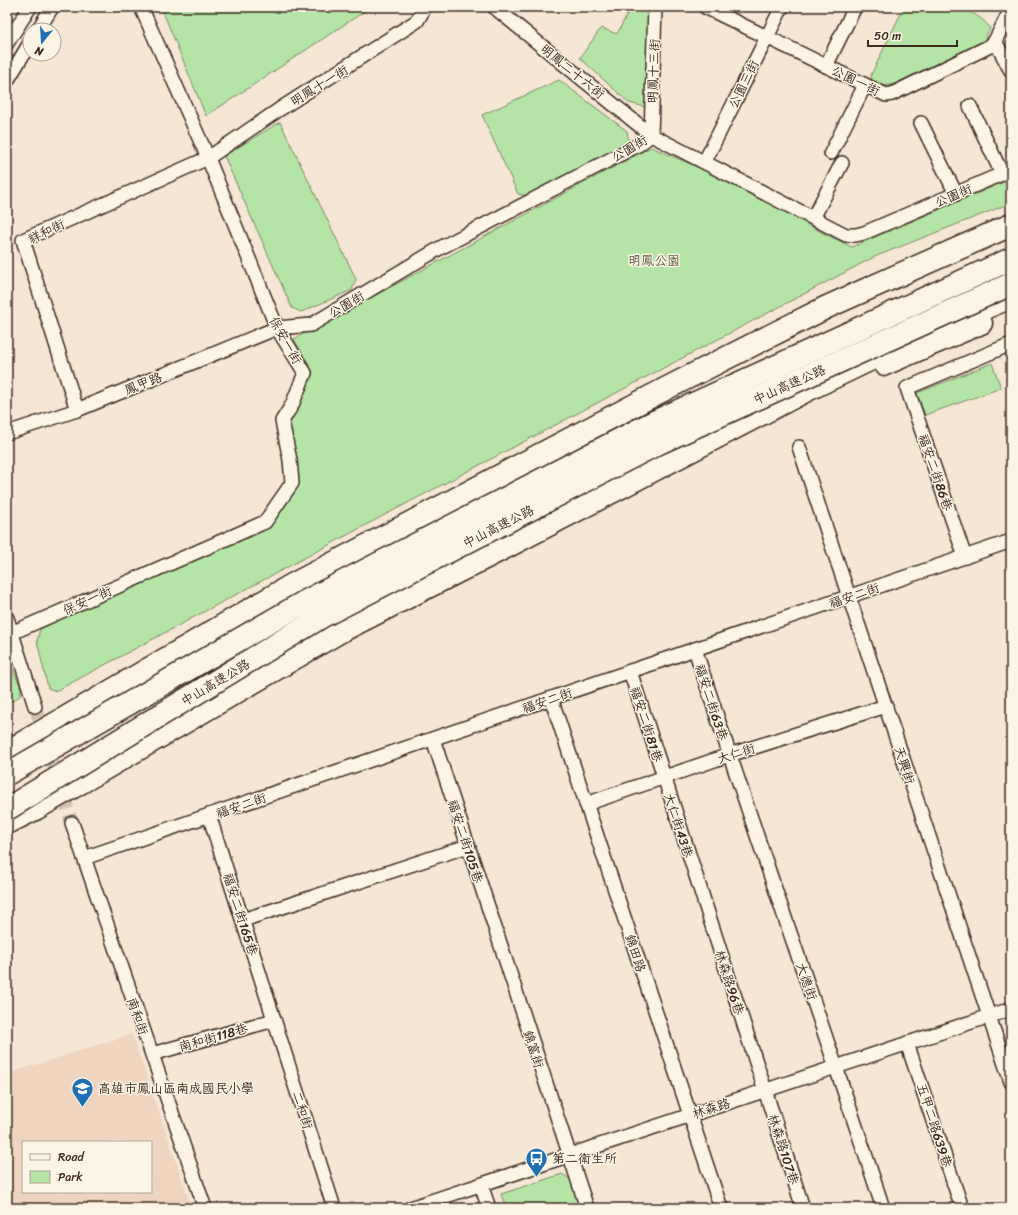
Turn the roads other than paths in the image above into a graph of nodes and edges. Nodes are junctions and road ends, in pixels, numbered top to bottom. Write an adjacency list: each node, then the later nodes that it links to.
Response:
1 (30, 7): 15 (street)
2 (52, 7): 11 (street)
3 (141, 7): 25 (street, 保安一街)
4 (425, 7): 25 (street, 明鳳十一街)
5 (494, 7): 23 (street, 明鳳二十六街)
6 (655, 7): 23 (street, 明鳳十三街)
7 (782, 7): 13 (street, 公園三街)
8 (855, 7): 17 (street)
9 (709, 8): 13 (street, 公園一街)
10 (1011, 9): 12 (street, 公園一街)
11 (43, 22)
12 (1007, 26): 14 (street, 公園一街)
13 (767, 37): 17 (street, 公園一街); 26 (street, 公園三街)
14 (995, 41): 18 (street); 20 (street, 公園一街)
15 (7, 43)
16 (22, 56): 19 (street)
17 (826, 66): 20 (street, 公園一街)
18 (1011, 72)
19 (7, 81)
20 (865, 86): 24 (street)
21 (970, 106): 28 (street)
22 (921, 123): 29 (street)
23 (651, 134): 26 (street, 公園街); 37 (street, 公園街)
24 (831, 153)
25 (208, 158): 37 (street, 保安一街); 39 (street, 祥和街)
26 (705, 161): 30 (street, 公園街)
27 (842, 163): 30 (street)
28 (1006, 172): 29 (street, 公園街)
29 (956, 194): 30 (street, 公園街)
30 (813, 218)
31 (1011, 225): 41 (highway)
32 (1011, 238): 41 (highway)
33 (1011, 259): 60 (highway, 中山高速公路, bridge)
34 (1011, 284): 63 (highway, 中山高速公路, bridge)
35 (1011, 297): 40 (highway)
36 (1011, 310): 40 (highway)
37 (277, 328): 39 (street, 鳳甲路); 50 (street, 保安一街)
38 (1011, 344): 45 (street, 福安二街86巷)
39 (77, 410): 42 (street, 鳳甲路)
40 (762, 414): 49 (highway)
41 (601, 423): 46 (highway)
42 (7, 434)
43 (799, 448): 47 (street, 天興街)
44 (1011, 541): 45 (street, 福安二街)
45 (965, 557): 47 (street, 福安二街)
46 (292, 585): 57 (highway); 59 (highway)
47 (849, 596): 51 (street, 福安二街); 55 (street, 天興街)
48 (7, 618): 50 (street)
49 (341, 631): 65 (highway); 67 (highway)
50 (10, 634): 54 (street)
51 (694, 650): 52 (street, 福安二街); 58 (street, 福安二街63巷)
52 (630, 671): 53 (street, 福安二街); 61 (street, 福安二街81巷)
53 (552, 698): 56 (street, 福安二街); 62 (street, 錦田路)
54 (35, 706)
55 (886, 706): 58 (street, 大仁街); 75 (street, 天興街)
56 (433, 739): 64 (street, 福安二街); 68 (street, 福安二街105巷)
57 (7, 752)
58 (729, 755): 61 (street, 大仁街); 78 (street, 大德街)
59 (7, 760)
60 (7, 774)
61 (664, 776): 62 (street, 大仁街); 70 (street, 大仁街43巷)
62 (586, 804): 81 (street, 錦田路)
63 (7, 809)
64 (209, 815): 69 (street, 福安二街); 71 (street, 福安二街165巷)
65 (7, 822)
66 (72, 824): 69 (street, 南和街)
67 (7, 838)
68 (468, 846): 71 (street); 72 (street, 福安二街105巷)
69 (84, 858): 77 (street, 南和街)
70 (695, 874): 80 (street, 林森路96巷)
71 (243, 920): 74 (street, 福安二街165巷)
72 (499, 943): 82 (street, 錦富街)
73 (1011, 1009): 75 (street, 林森路)
74 (273, 1016): 77 (street, 南和街118巷); 85 (street, 二和街)
75 (989, 1016): 76 (street, 林森路); 79 (street, 天興街)
76 (907, 1043): 78 (street, 林森路); 92 (street, 五甲二路639巷)
77 (152, 1054): 84 (street, 南和街)
78 (837, 1066): 80 (street, 林森路); 91 (street, 大德街)
79 (1011, 1082)
80 (766, 1090): 81 (street, 林森路); 90 (street, 林森路107巷)
81 (690, 1115): 82 (street, 林森路); 89 (street, 錦田路)
82 (569, 1155): 83 (street, 林森路); 88 (street, 錦富街)
83 (482, 1185): 86 (street, 林森路); 87 (street)
84 (205, 1208)
85 (334, 1208)
86 (410, 1208)
87 (489, 1208)
88 (587, 1208)
89 (722, 1208)
90 (803, 1208)
91 (883, 1208)
92 (962, 1208)

